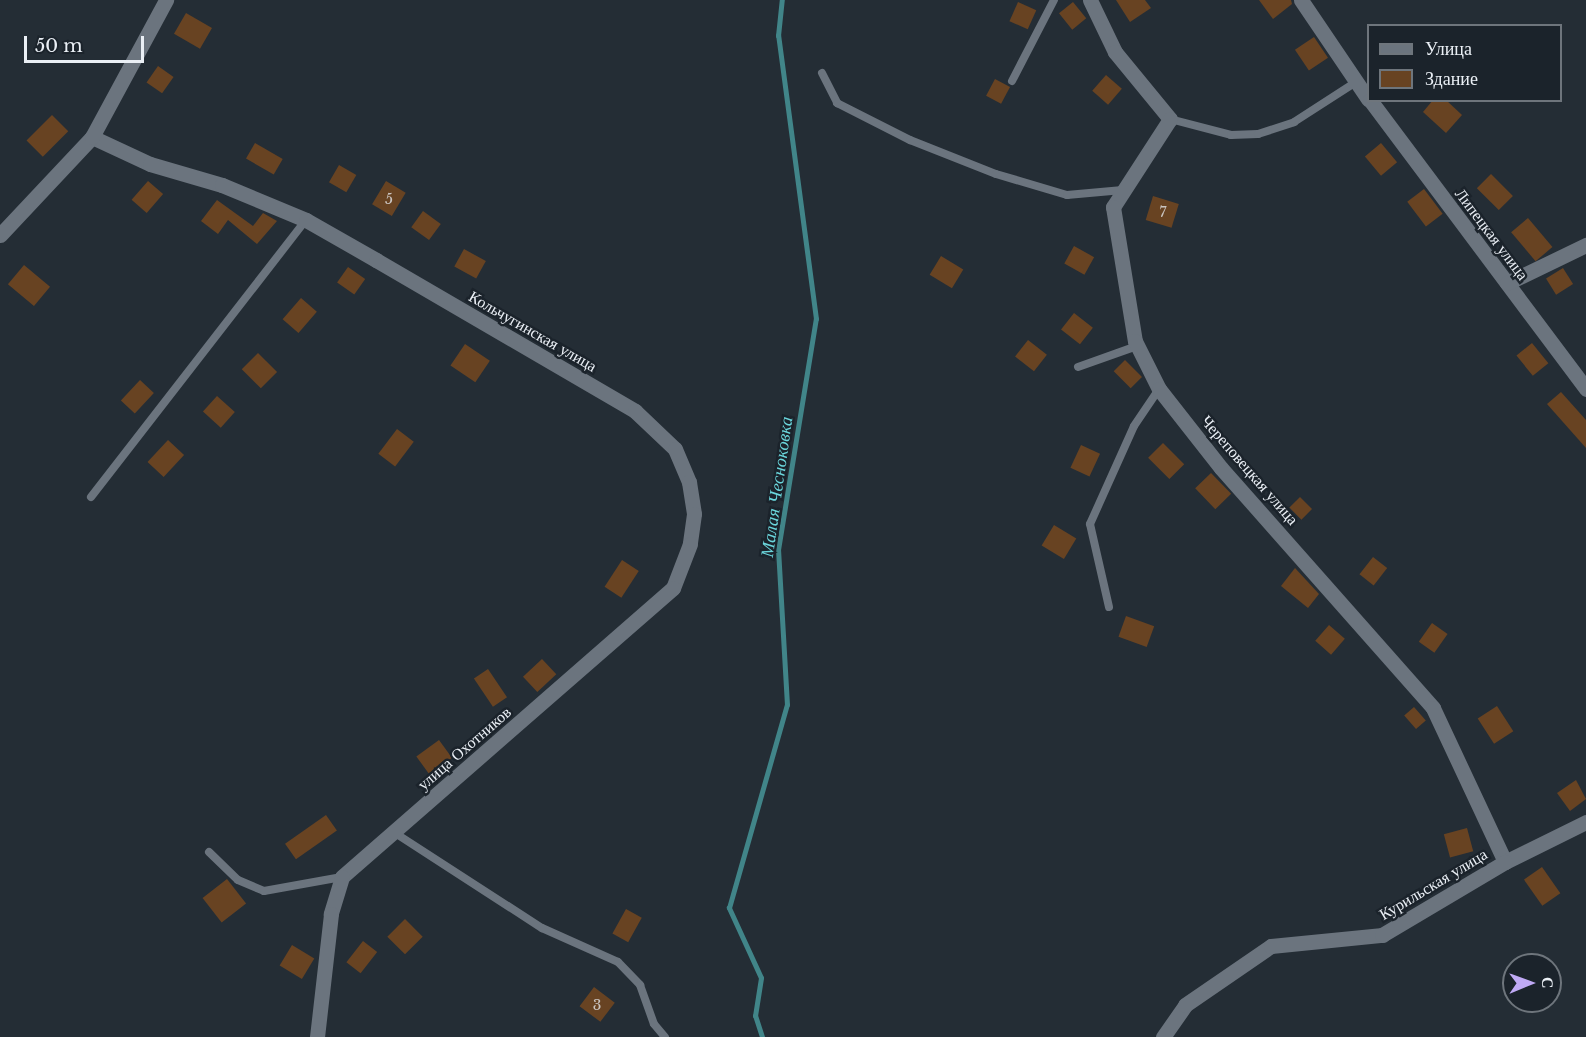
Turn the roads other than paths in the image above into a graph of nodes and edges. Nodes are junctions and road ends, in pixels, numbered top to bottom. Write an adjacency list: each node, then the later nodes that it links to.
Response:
1 (166, 0): 11 (street)
2 (1054, 0): 6 (lane)
3 (1090, 0): 10 (street)
4 (1301, 0): 7 (street, Липецкая улица)
5 (822, 73): 12 (lane)
6 (1012, 81)
7 (1356, 82): 8 (street, Липецкая улица); 10 (lane)
8 (1367, 97)
9 (1371, 102): 16 (street, Липецкая улица)
10 (1170, 119): 12 (street, Череповецкая улица)
11 (92, 137): 13 (street, Кольчугинская улица); 14 (street)
12 (1124, 190): 17 (street, Череповецкая улица)
13 (306, 220): 21 (lane); 22 (street, Кольчугинская улица)
14 (0, 235)
15 (1586, 245): 16 (street)
16 (1507, 283): 20 (street, Липецкая улица)
17 (1137, 346): 18 (lane); 19 (street, Череповецкая улица)
18 (1078, 368)
19 (1159, 388): 23 (lane); 27 (street, Череповецкая улица)
20 (1586, 389)
21 (91, 497)
22 (694, 514): 25 (street, улица Охотников)
23 (1109, 607)
24 (1586, 822): 27 (street)
25 (395, 833): 28 (street, улица Охотников); 30 (lane)
26 (209, 852): 28 (lane)
27 (1505, 862): 31 (street, Курильская улица)
28 (342, 877): 29 (street)
29 (317, 1037)
30 (665, 1037)
31 (1163, 1037)

